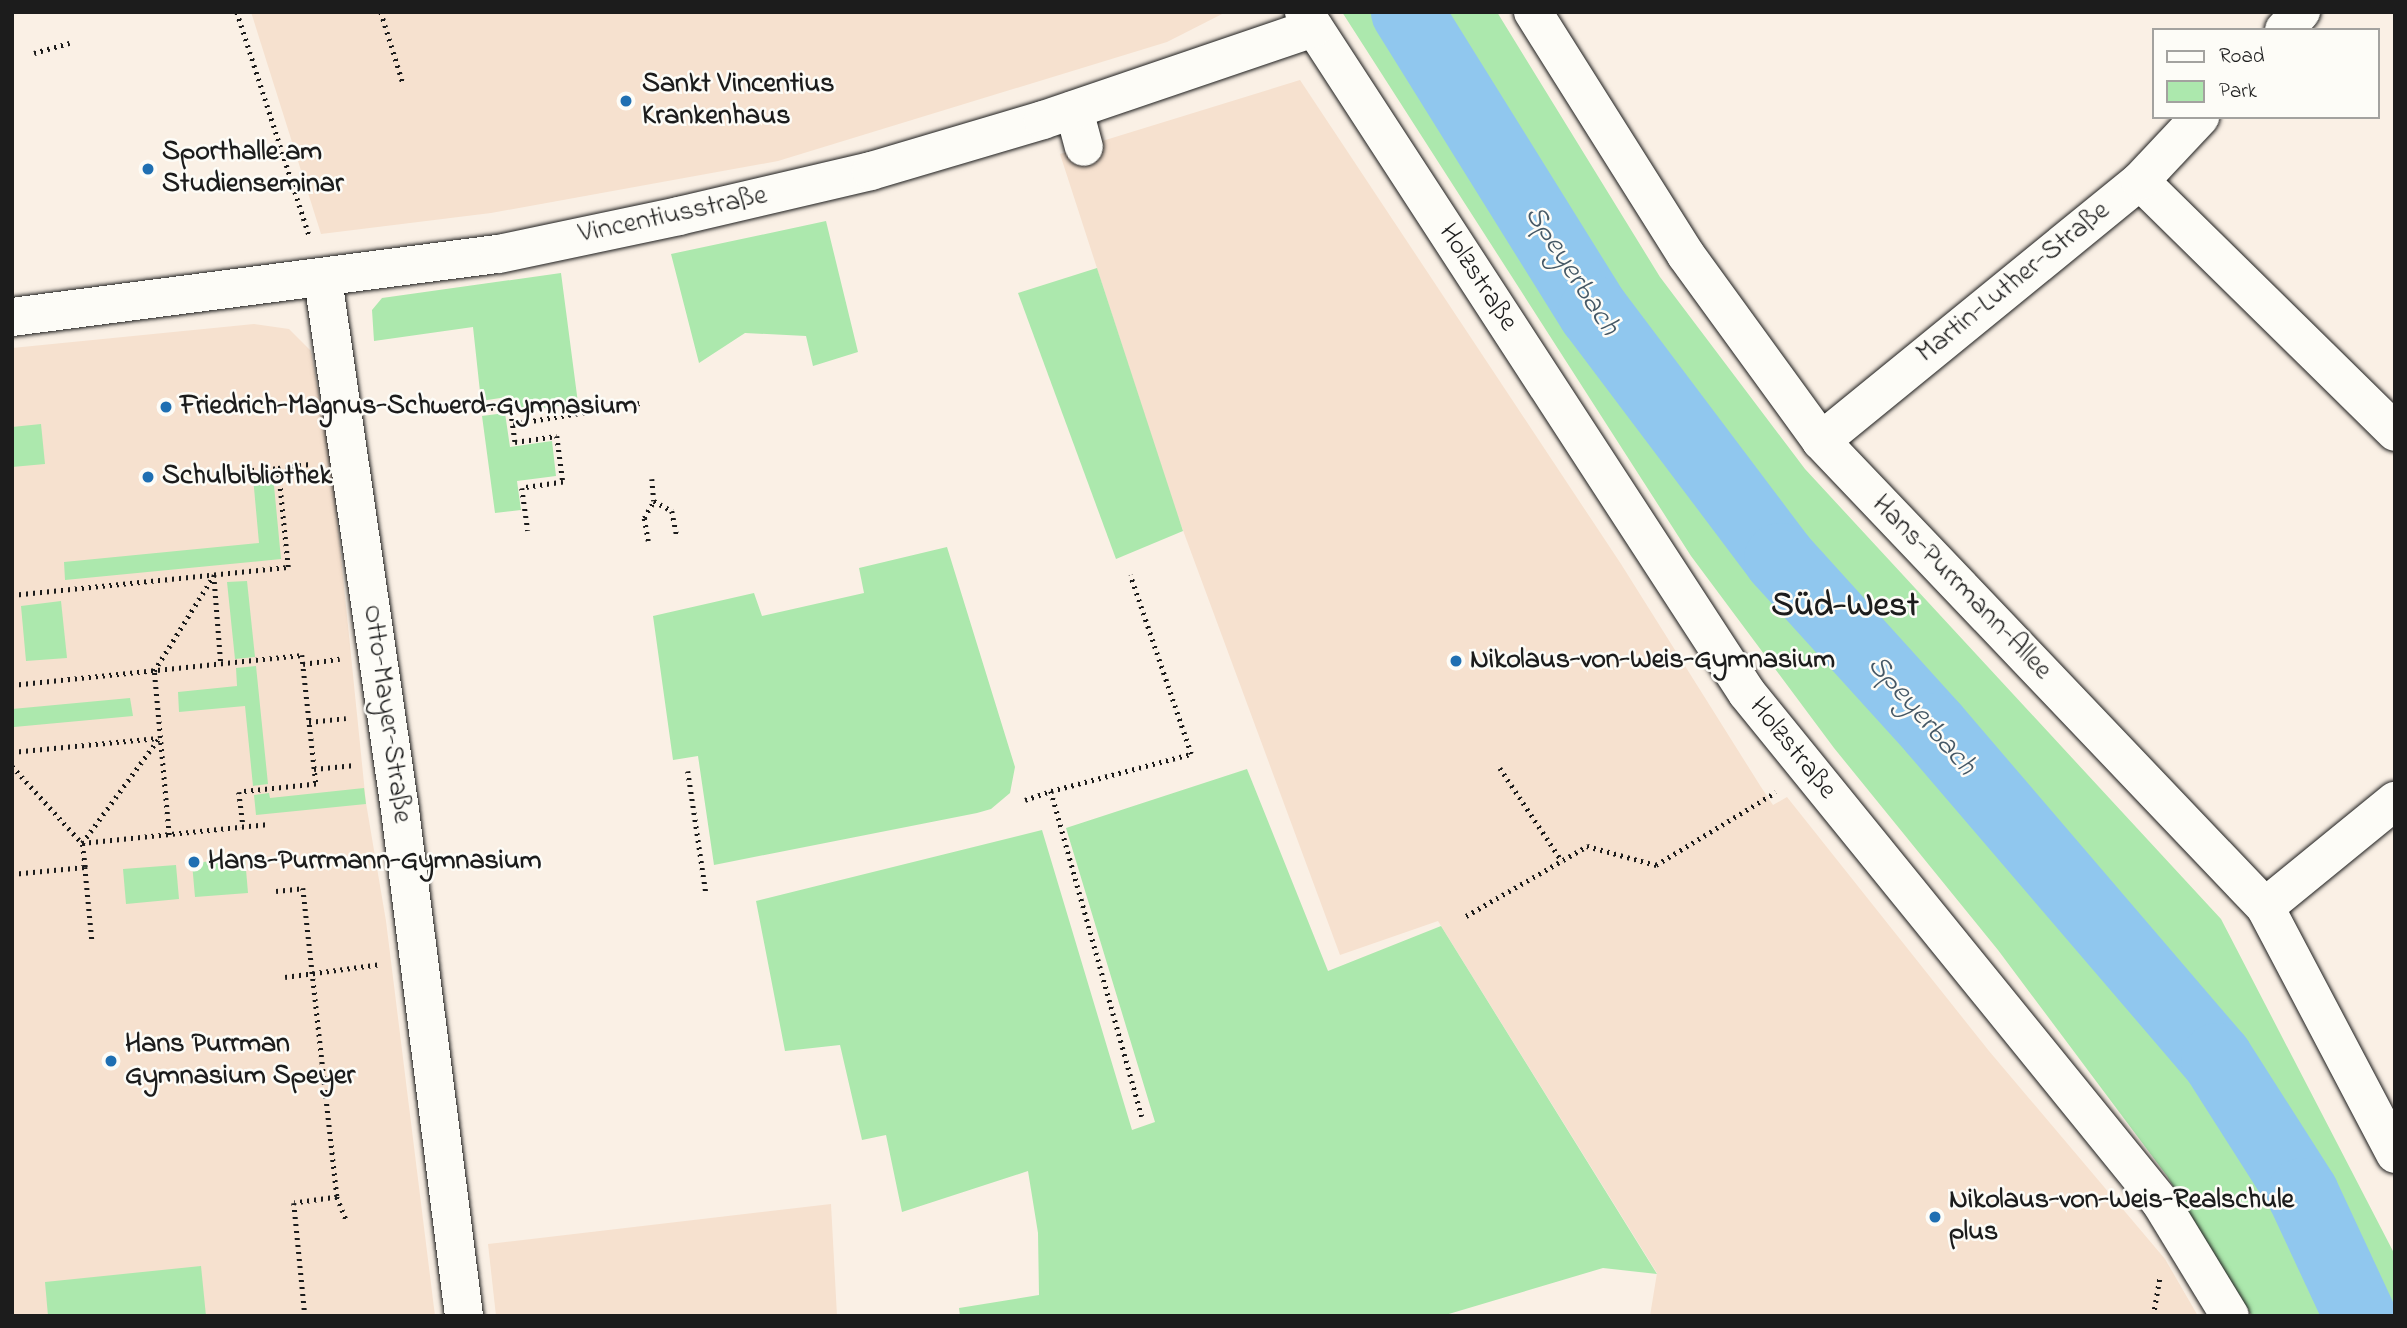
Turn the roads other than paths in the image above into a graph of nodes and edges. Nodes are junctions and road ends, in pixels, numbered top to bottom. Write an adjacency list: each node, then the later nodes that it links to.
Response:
1 (1533, 12): 12 (street, Hans-Purrmann-Allee)
2 (2301, 12): 4 (street)
3 (1309, 20): 5 (street, Vincentiusstraße); 17 (street, Holzstraße)
4 (2286, 28)
5 (1074, 110): 7 (street); 9 (street, Vincentiusstraße)
6 (2198, 119): 8 (street, Martin-Luther-Straße)
7 (1084, 147)
8 (2140, 181): 11 (street); 12 (street, Martin-Luther-Straße)
9 (323, 279): 10 (street, Vincentiusstraße); 16 (street, Otto-Mayer-Straße)
10 (12, 317)
11 (2395, 432)
12 (1821, 441): 14 (street, Hans-Purrmann-Allee)
13 (2395, 802): 14 (street)
14 (2265, 907): 15 (street, Hans-Purrmann-Allee)
15 (2395, 1154)
16 (464, 1316)
17 (2230, 1316)

